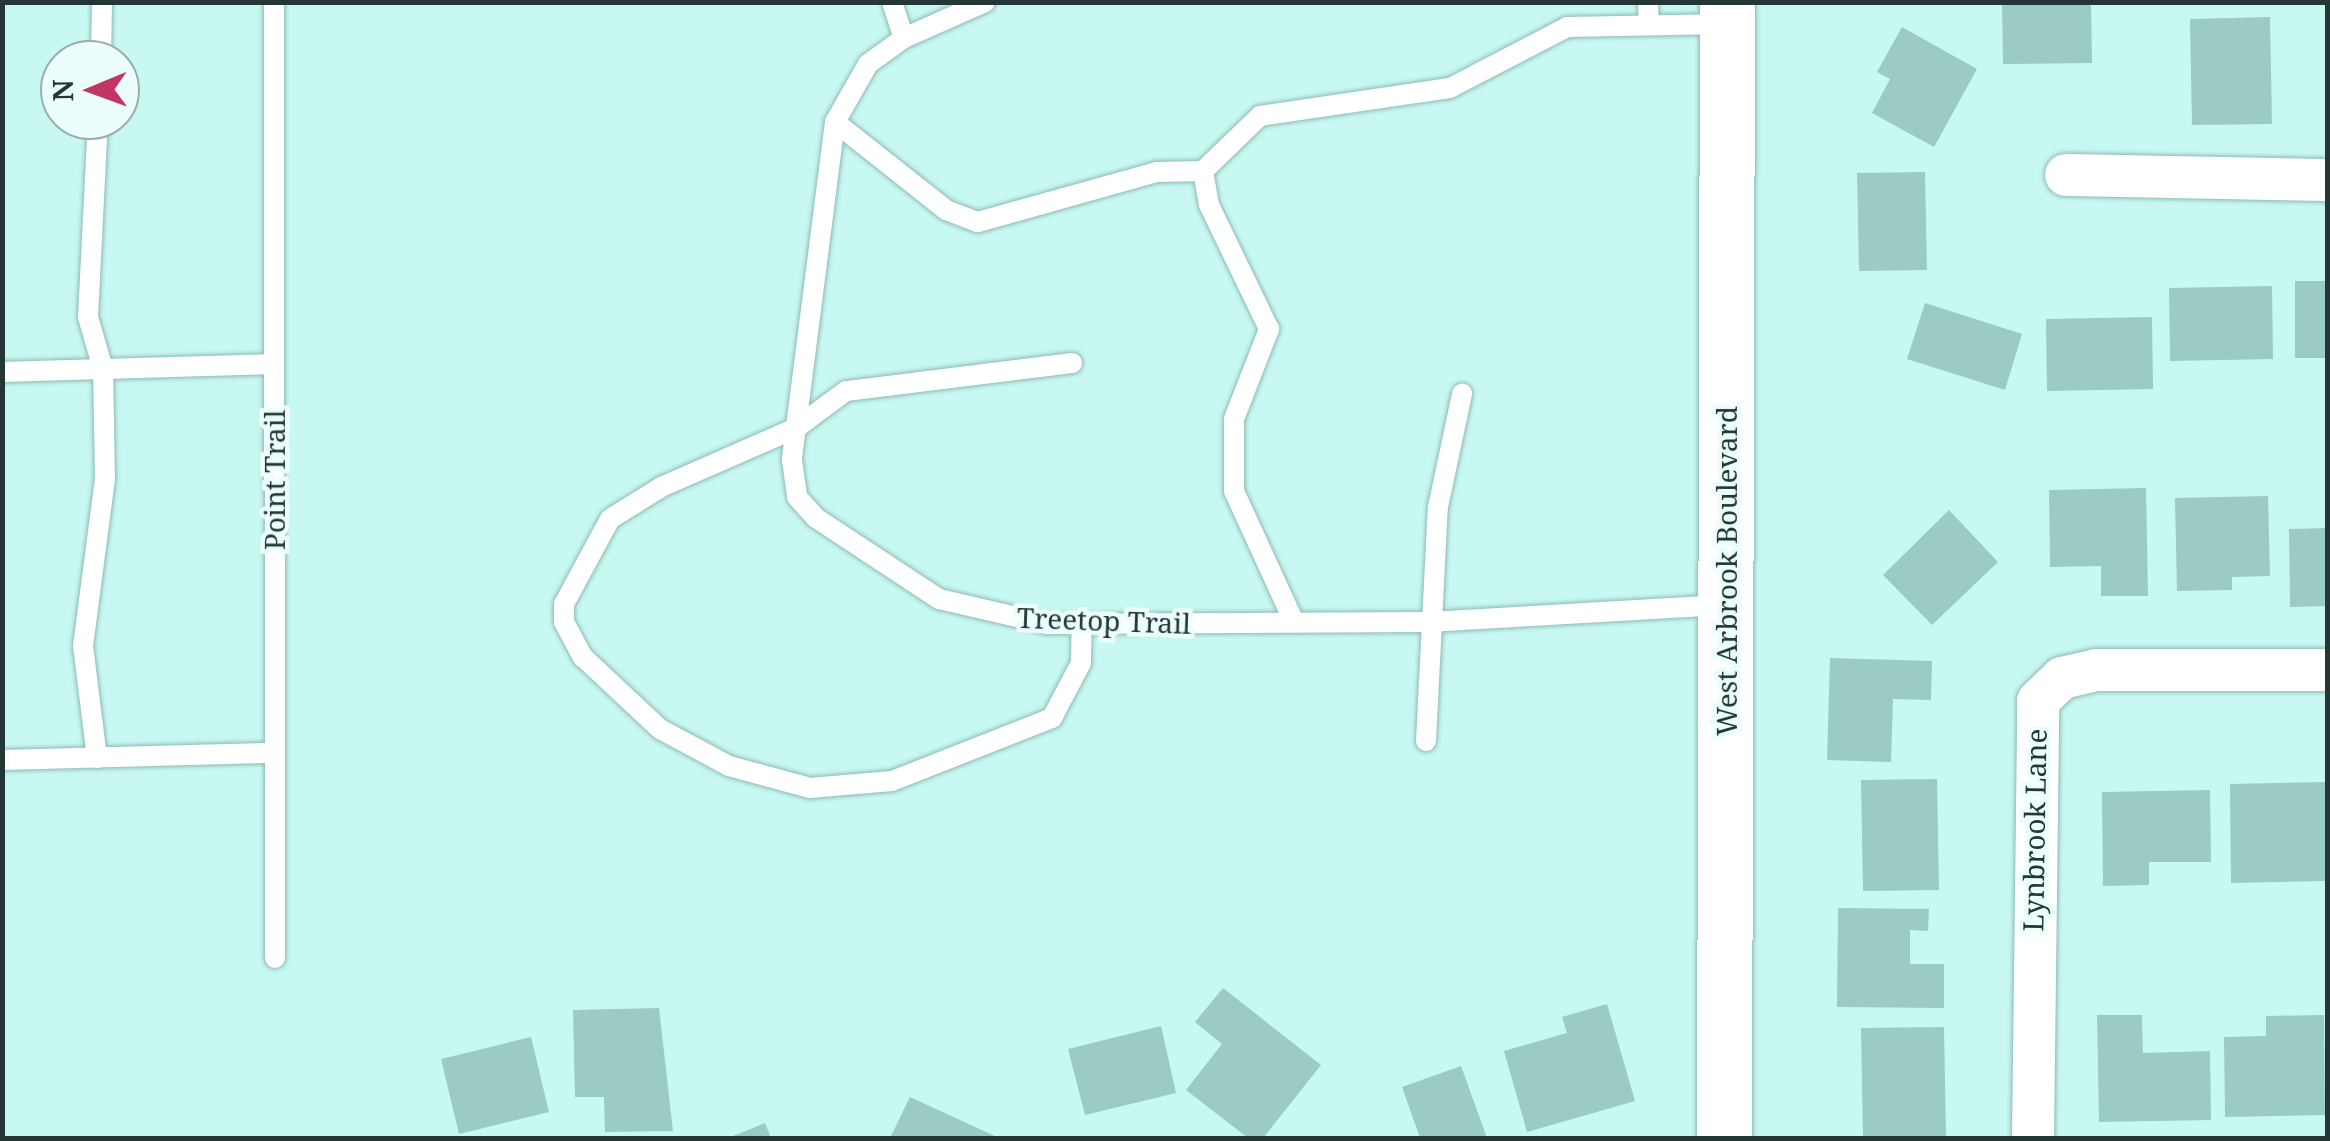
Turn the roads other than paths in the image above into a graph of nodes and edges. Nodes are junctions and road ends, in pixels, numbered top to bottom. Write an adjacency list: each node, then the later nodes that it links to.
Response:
1 (102, 2): 9 (lane)
2 (274, 2): 16 (lane, Point Trail)
3 (892, 2): 8 (lane)
4 (985, 2): 8 (lane, Treetop Trail)
5 (1648, 2): 7 (lane)
6 (1727, 13): 7 (lane); 21 (street, West Arbrook Boulevard)
7 (1650, 25): 12 (lane)
8 (904, 38): 10 (lane, Treetop Trail)
9 (101, 40)
10 (834, 122): 12 (lane); 20 (lane, Treetop Trail)
11 (97, 140): 17 (lane)
12 (1203, 171): 22 (lane)
13 (2066, 175): 14 (street)
14 (2328, 180)
15 (1072, 363): 20 (lane)
16 (274, 364): 17 (lane); 27 (lane, Point Trail)
17 (103, 370): 18 (lane); 28 (lane)
18 (2, 372)
19 (1462, 394): 23 (lane)
20 (796, 428): 24 (lane, Treetop Trail); 24 (lane)
21 (1726, 604): 23 (lane, Treetop Trail); 31 (street, West Arbrook Boulevard)
22 (1294, 622): 23 (lane, Treetop Trail); 24 (lane, Treetop Trail)
23 (1428, 622): 26 (lane)
24 (1082, 624)
25 (2328, 670): 32 (street, Lynbrook Lane)
26 (1426, 742)
27 (274, 753): 28 (lane); 30 (lane, Point Trail)
28 (98, 758): 29 (lane)
29 (2, 760)
30 (275, 958)
31 (1724, 1138)
32 (2033, 1138)

